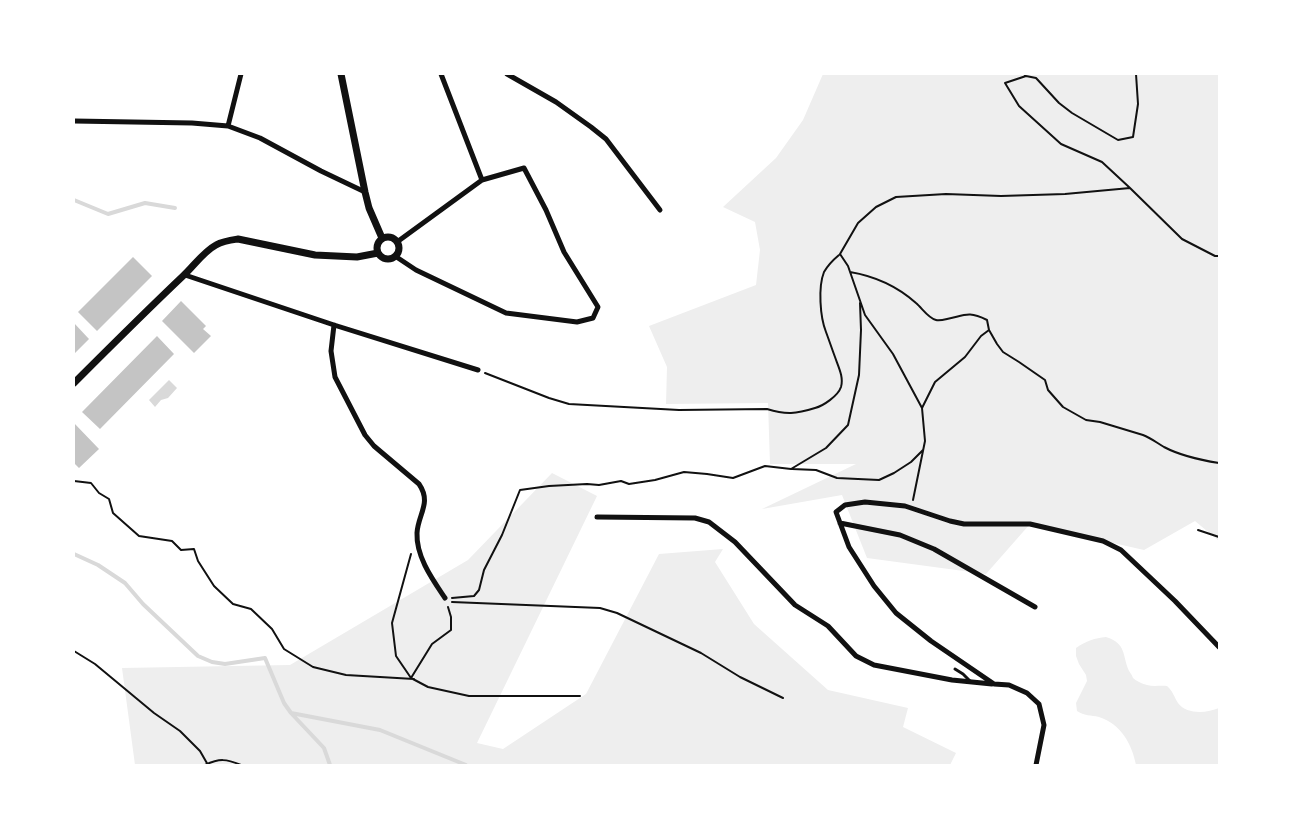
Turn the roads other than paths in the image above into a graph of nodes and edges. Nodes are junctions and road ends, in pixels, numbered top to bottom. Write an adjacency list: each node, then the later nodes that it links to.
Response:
1 (241, 74): 6 (street)
2 (341, 74): 8 (street)
3 (442, 74): 7 (street)
4 (507, 74): 9 (street)
5 (74, 121): 6 (street)
6 (228, 126): 8 (street)
7 (482, 180): 11 (street); 13 (street)
8 (365, 192): 10 (street)
9 (660, 210)
10 (382, 238): 11 (street); 12 (street)
11 (397, 242): 13 (street)
12 (378, 253): 13 (street); 14 (street)
13 (395, 256)
14 (185, 275): 15 (street); 17 (street)
15 (334, 325): 16 (street); 20 (street)
16 (478, 370)
17 (74, 383)
18 (597, 517): 24 (street)
19 (840, 523): 21 (street); 22 (street); 25 (street)
20 (445, 598)
21 (1035, 608)
22 (1219, 647)
23 (955, 669): 24 (lane)
24 (971, 682): 25 (street)
25 (994, 684): 26 (street)
26 (1036, 765)

